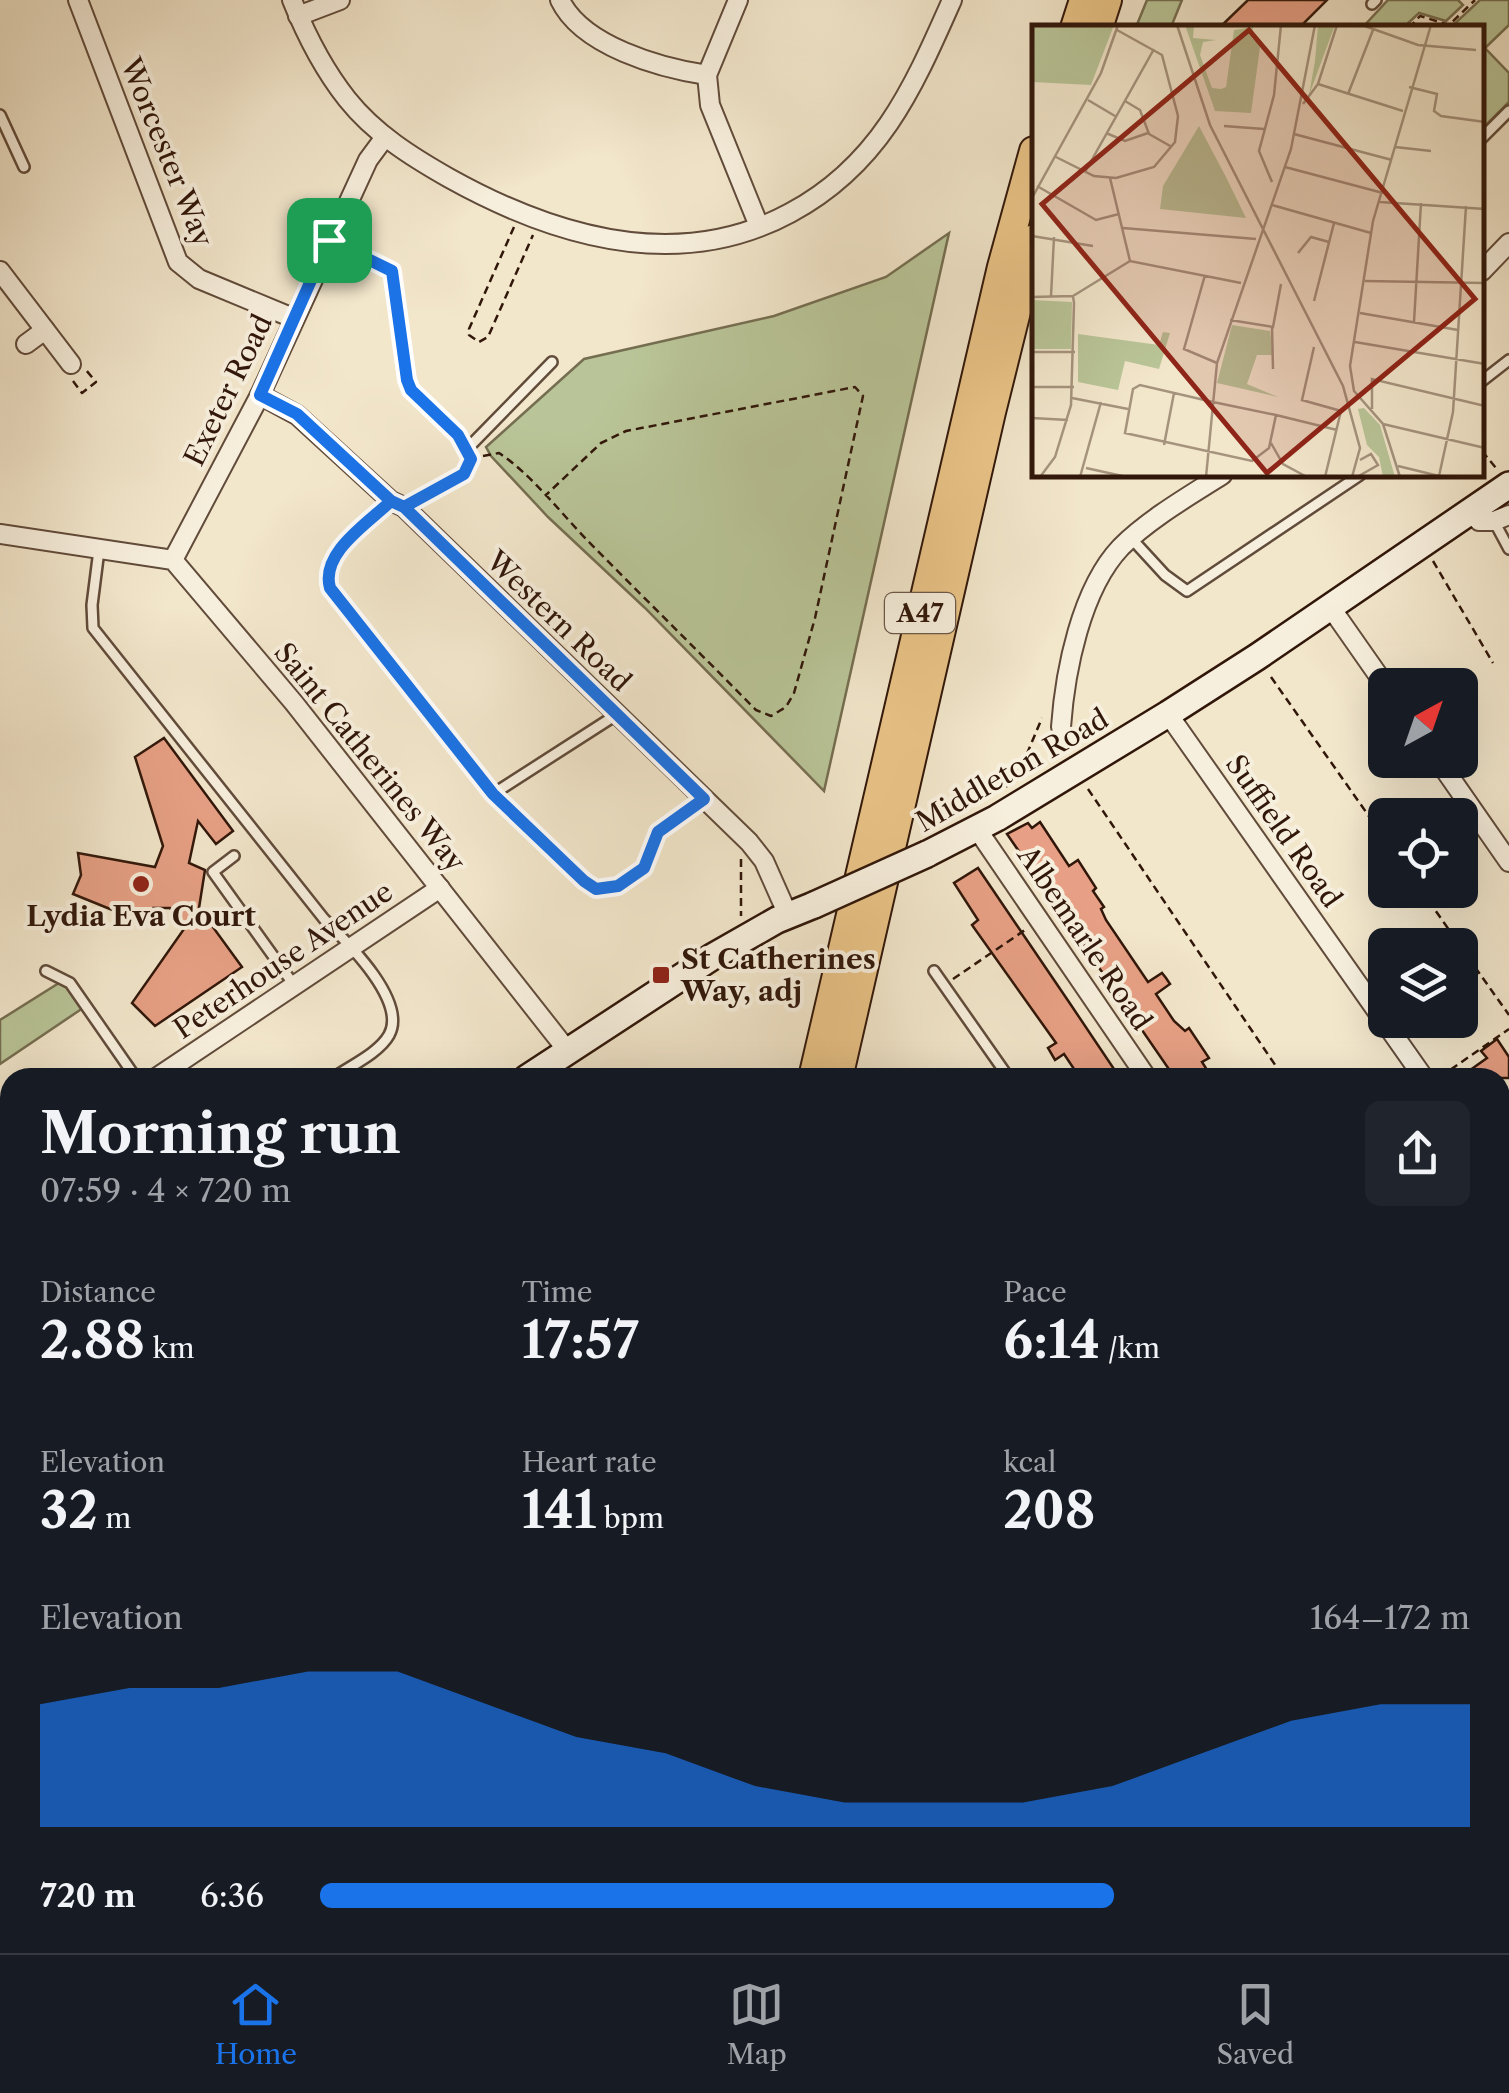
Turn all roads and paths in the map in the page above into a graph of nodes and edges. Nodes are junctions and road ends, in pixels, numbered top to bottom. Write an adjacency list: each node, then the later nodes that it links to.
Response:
1 (78, 0): 32 (street, Worcester Way)
2 (340, 0): 11 (street)
3 (560, 0): 17 (street)
4 (738, 0): 17 (street)
5 (952, 0): 25 (street)
6 (1084, 0): 12 (highway)
7 (1108, 0): 13 (highway)
8 (1462, 0): 10 (path)
9 (1475, 0): 10 (path)
10 (1468, 6): 16 (path)
11 (295, 8): 21 (street)
12 (1076, 25)
13 (1099, 25)
14 (1411, 25): 15 (path)
15 (1445, 25)
16 (1449, 25)
17 (708, 74): 25 (street)
18 (1509, 111): 20 (lane)
19 (0, 115): 23 (lane)
20 (1484, 136)
21 (385, 137): 25 (street); 27 (street, Exeter Road)
22 (1032, 158): 88 (highway, A47)
23 (24, 168)
24 (517, 221): 26 (path)
25 (759, 226)
26 (536, 230)
27 (329, 240): 32 (street, Exeter Road); 40 (lane)
28 (1509, 244): 30 (street)
29 (1032, 246): 89 (highway, A47)
30 (1484, 269)
31 (0, 271): 33 (street)
32 (293, 318): 39 (street, Exeter Road)
33 (45, 330): 34 (street); 37 (street)
34 (25, 344)
35 (1509, 360): 38 (lane)
36 (552, 362): 40 (lane)
37 (73, 366): 37 (path)
38 (1484, 379)
39 (260, 395): 45 (street, Western Road); 52 (street, Exeter Road)
40 (469, 454): 44 (path); 45 (lane)
41 (1214, 478): 48 (street)
42 (1356, 478): 48 (lane)
43 (1509, 486): 46 (main road, Middleton Road)
44 (544, 496): 44 (path)
45 (397, 504): 58 (street, Western Road); 64 (lane)
46 (1492, 516): 49 (main road, Middleton Road); 51 (lane)
47 (0, 534): 50 (street)
48 (1131, 538): 60 (street)
49 (1423, 544): 53 (main road, Middleton Road); 55 (path)
50 (99, 549): 52 (street); 75 (lane)
51 (1509, 549)
52 (173, 560): 71 (street, Saint Catherines Way)
53 (1329, 605): 54 (main road, Middleton Road); 56 (street)
54 (1257, 657): 57 (main road, Middleton Road); 66 (path)
55 (1493, 663)
56 (1373, 668)
57 (1168, 714): 61 (main road, Middleton Road); 93 (street, Suffield Road)
58 (616, 716): 64 (lane); 65 (street, Western Road)
59 (1042, 718): 63 (path)
60 (1061, 727)
61 (1076, 770): 67 (main road, Middleton Road); 92 (path)
62 (1451, 778): 70 (street)
63 (1002, 792)
64 (493, 794): 65 (lane)
65 (704, 799): 72 (street, Western Road)
66 (1368, 815)
67 (977, 829): 72 (main road, Middleton Road, bridge); 74 (street, Albemarle Road)
68 (741, 851): 73 (path)
69 (234, 856): 79 (lane)
70 (1509, 862)
71 (440, 888): 75 (street, Peterhouse Avenue); 83 (street, Saint Catherines Way)
72 (788, 915): 83 (main road, Middleton Road)
73 (741, 918)
74 (1040, 921): 80 (path); 91 (street, Albemarle Road)
75 (352, 946): 79 (street, Peterhouse Avenue); 86 (lane)
76 (46, 971): 84 (lane)
77 (1478, 971): 81 (path)
78 (934, 972): 80 (lane)
79 (294, 985): 85 (street, Peterhouse Avenue)
80 (944, 986): 90 (lane)
81 (1509, 1015)
82 (1509, 1029): 94 (path)
83 (567, 1050): 87 (main road, Middleton Road)
84 (129, 1068)
85 (171, 1068)
86 (349, 1068)
87 (541, 1068)
88 (815, 1068)
89 (840, 1068)
90 (1002, 1068)
91 (1139, 1068)
92 (1277, 1068)
93 (1417, 1068)
94 (1453, 1068)

